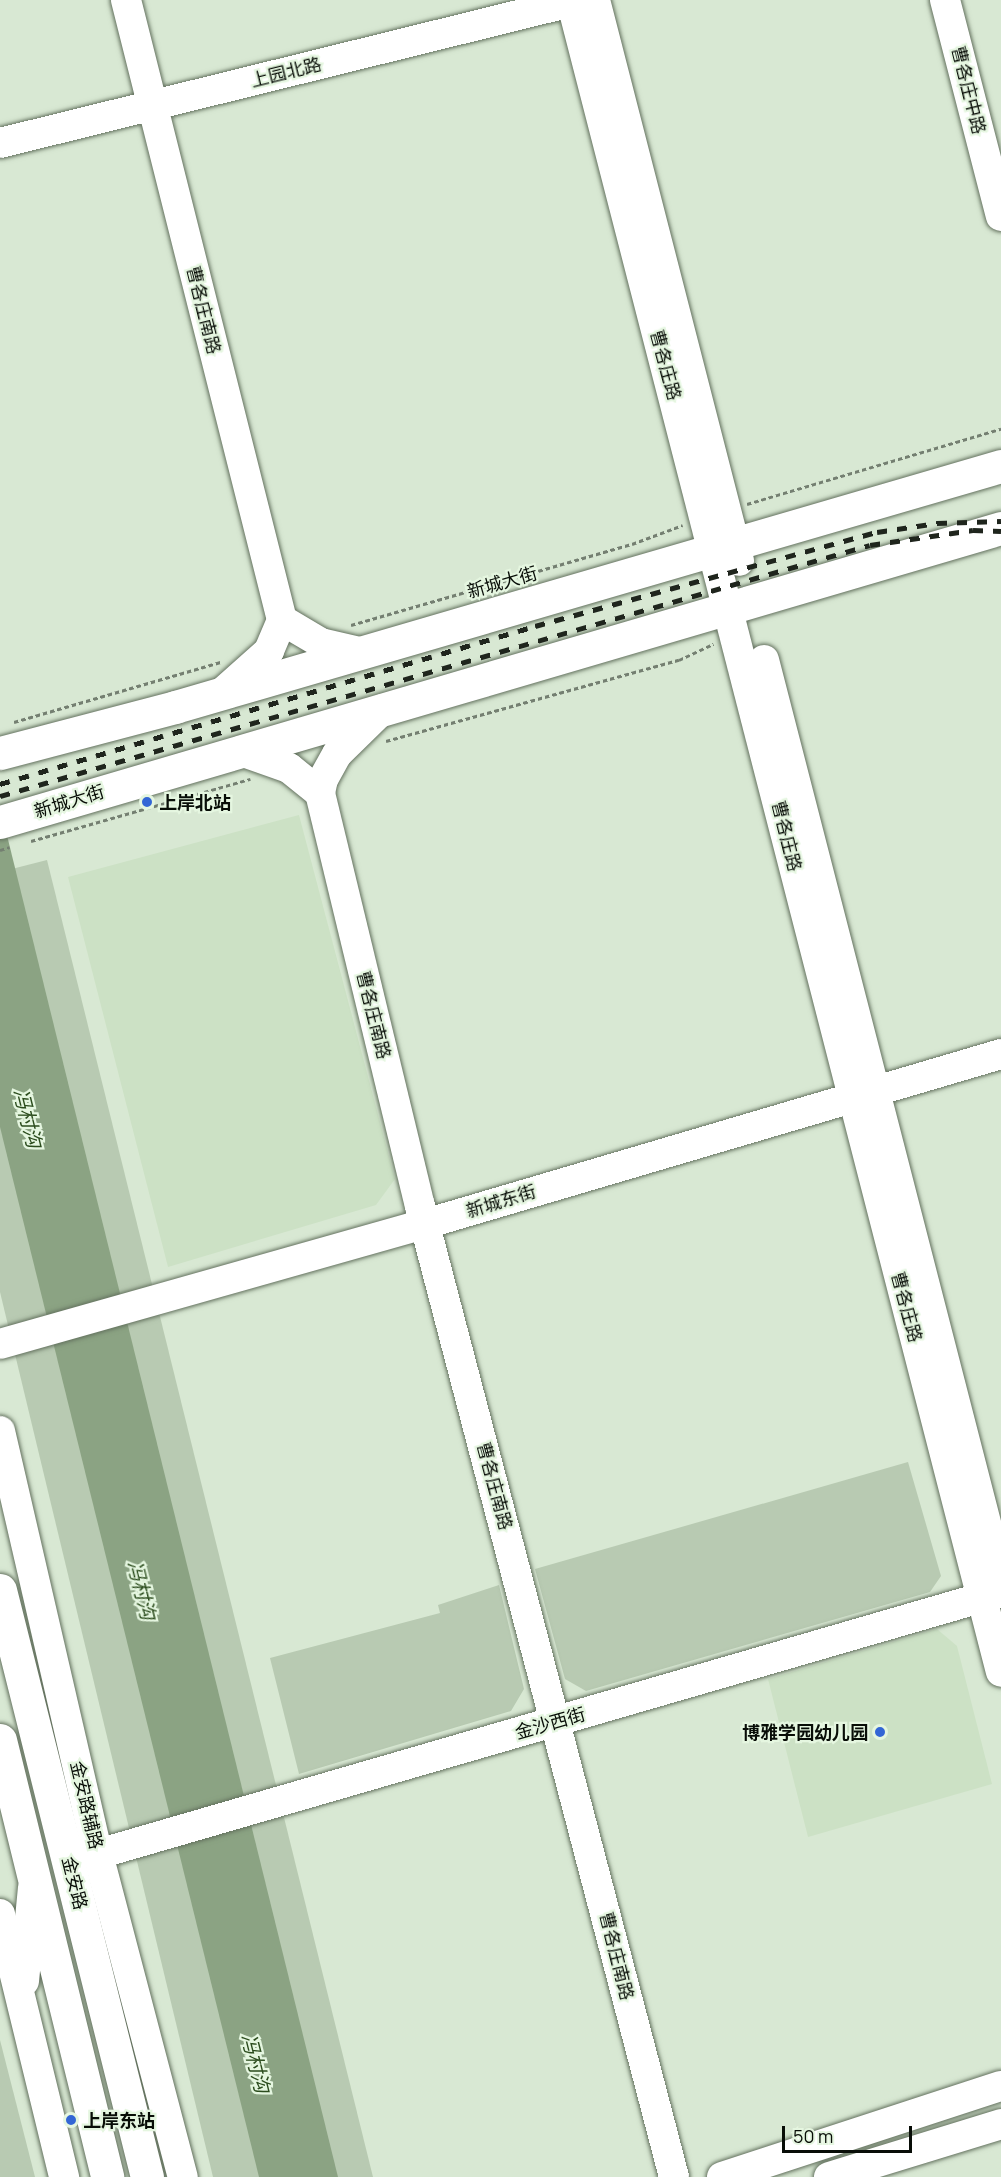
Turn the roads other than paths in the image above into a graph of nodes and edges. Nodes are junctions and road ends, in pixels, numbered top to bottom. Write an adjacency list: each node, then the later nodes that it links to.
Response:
1 (126, 0): 4 (street, 曹各庄南路)
2 (945, 0): 6 (street, 曹各庄中路)
3 (579, 1): 4 (street, 上园北路); 9 (street, 曹各庄路)
4 (152, 105): 5 (street, 上园北路); 11 (street, 曹各庄南路)
5 (0, 143)
6 (1001, 216)
7 (1000, 465): 9 (main road, 新城大街)
8 (1001, 528): 10 (main road, 新城大街)
9 (724, 545): 10 (street, 曹各庄路); 12 (main road, 新城大街)
10 (738, 613): 14 (main road, 新城大街); 20 (street, 曹各庄路)
11 (282, 620): 12 (street); 13 (street)
12 (360, 652): 13 (main road, 新城大街)
13 (222, 693): 15 (main road, 新城大街)
14 (383, 709): 16 (main road, 新城大街); 17 (street)
15 (6, 742)
16 (248, 764): 17 (street); 18 (main road, 新城大街)
17 (320, 793): 21 (street, 曹各庄南路)
18 (16, 826)
19 (1001, 1054): 20 (street, 新城东街)
20 (863, 1092): 21 (street, 新城东街); 25 (street, 曹各庄路)
21 (425, 1224): 22 (street, 新城东街); 27 (street, 曹各庄南路)
22 (0, 1344)
23 (0, 1431): 29 (street, 金安路辅路)
24 (0, 1590): 37 (main road, 金安路)
25 (995, 1590): 26 (street, 曹各庄路); 27 (street, 金沙西街)
26 (1001, 1672)
27 (557, 1721): 29 (street, 金沙西街); 39 (street, 曹各庄南路)
28 (0, 1740): 30 (main road)
29 (98, 1854): 38 (street, 金安路辅路)
30 (34, 1879): 32 (street); 36 (main road)
31 (0, 1914): 32 (street)
32 (22, 2002): 35 (street)
33 (1001, 2086): 40 (street)
34 (1001, 2124): 41 (street)
35 (64, 2177)
36 (107, 2177)
37 (147, 2177)
38 (183, 2177)
39 (674, 2177)
40 (722, 2177)
41 (829, 2177)

